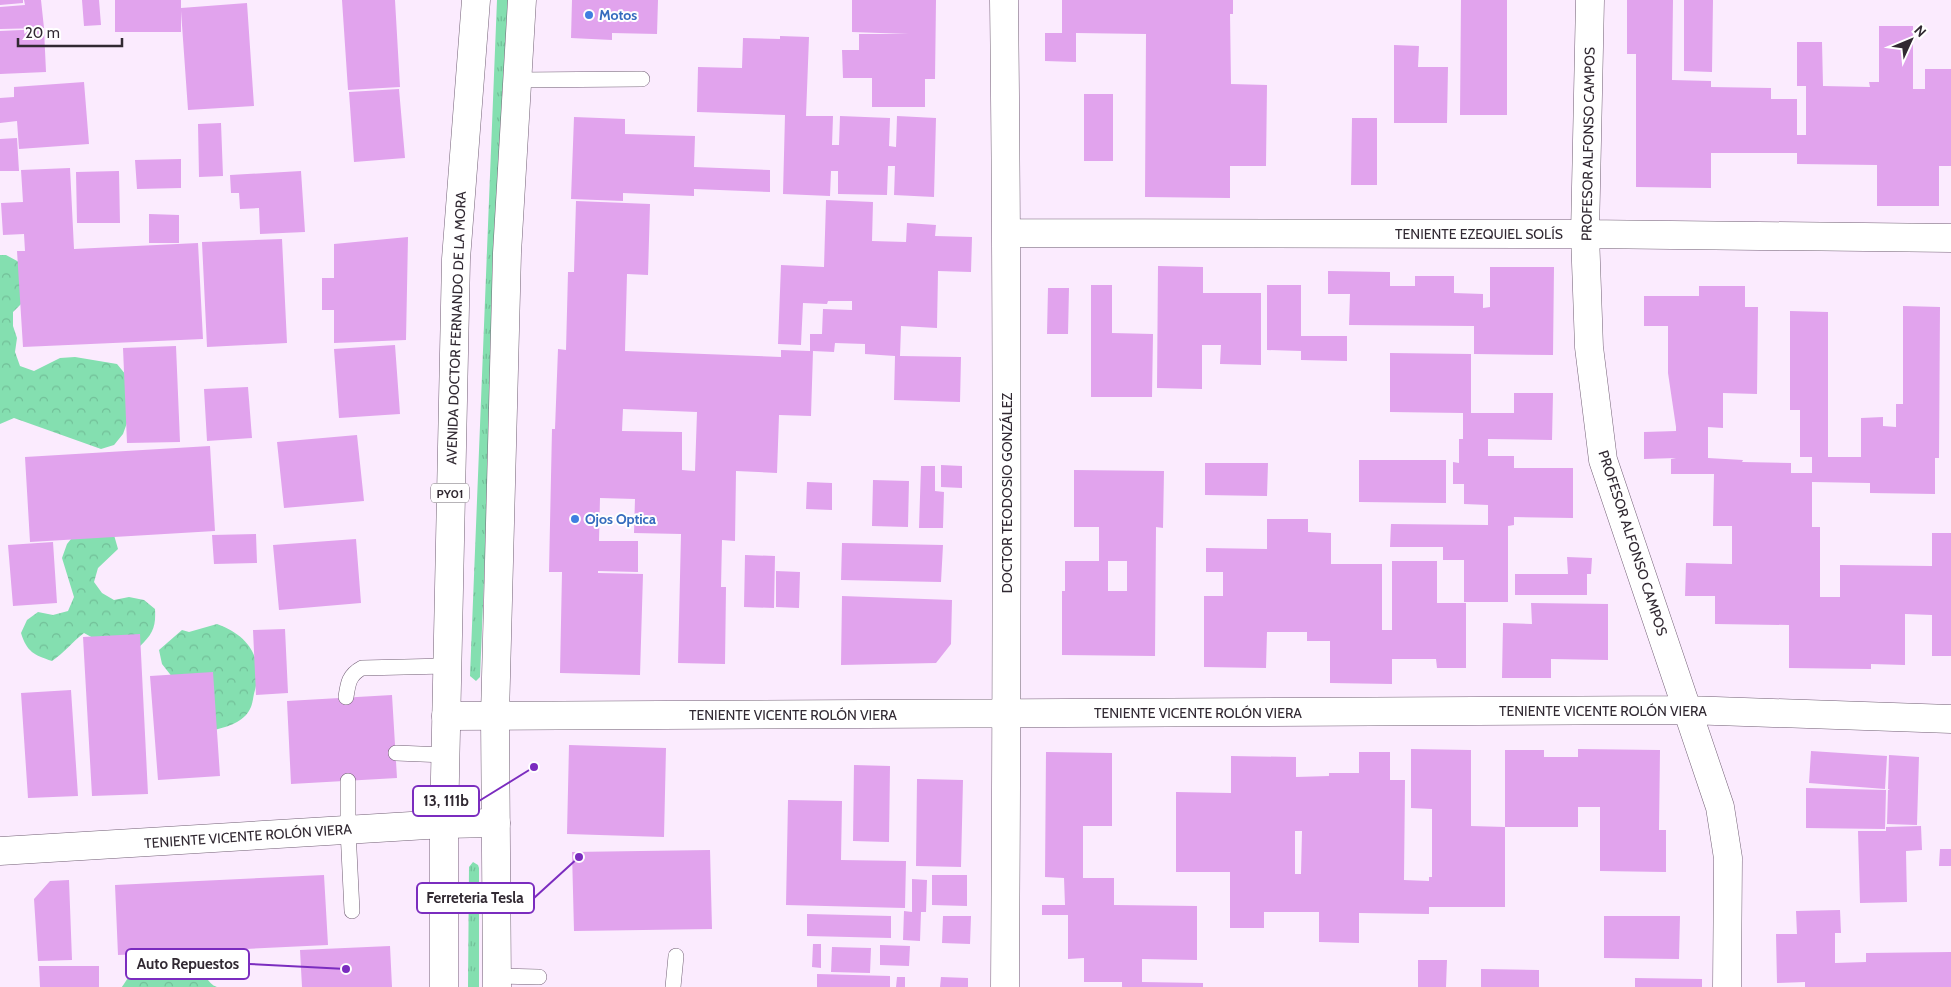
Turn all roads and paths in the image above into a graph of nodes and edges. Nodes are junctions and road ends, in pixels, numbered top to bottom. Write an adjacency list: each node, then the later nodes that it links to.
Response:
1 (476, 0): 10 (main road, AVENIDA DOCTOR FERNANDO DE LA MORA / PY01)
2 (522, 0): 6 (main road)
3 (1004, 0): 7 (main road, DOCTOR TEODOSIO GONZÁLEZ)
4 (1590, 0): 8 (main road, PROFESOR ALFONSO CAMPOS)
5 (642, 79): 6 (lane)
6 (517, 80): 15 (main road)
7 (1006, 233): 8 (main road, TENIENTE EZEQUIEL SOLÍS); 13 (main road, DOCTOR TEODOSIO GONZÁLEZ)
8 (1585, 234): 9 (main road, TENIENTE EZEQUIEL SOLÍS); 12 (main road, PROFESOR ALFONSO CAMPOS)
9 (1951, 238)
10 (446, 666): 11 (lane); 14 (main road, AVENIDA DOCTOR FERNANDO DE LA MORA / PY01)
11 (346, 698)
12 (1687, 710): 13 (main road, TENIENTE VICENTE ROLÓN VIERA); 16 (main road, TENIENTE VICENTE ROLÓN VIERA); 31 (main road, PROFESOR ALFONSO CAMPOS)
13 (1007, 714): 15 (main road, TENIENTE VICENTE ROLÓN VIERA); 30 (main road, DOCTOR TEODOSIO GONZÁLEZ)
14 (446, 716): 15 (main road, TENIENTE VICENTE ROLÓN VIERA); 18 (main road, AVENIDA DOCTOR FERNANDO DE LA MORA / PY01)
15 (495, 716): 20 (main road)
16 (1951, 719)
17 (396, 753): 18 (lane)
18 (445, 755): 21 (main road, AVENIDA DOCTOR FERNANDO DE LA MORA / PY01)
19 (348, 781): 22 (lane)
20 (496, 822): 21 (main road, TENIENTE VICENTE ROLÓN VIERA); 27 (main road)
21 (444, 824): 22 (main road, TENIENTE VICENTE ROLÓN VIERA); 28 (main road, AVENIDA DOCTOR FERNANDO DE LA MORA / PY01)
22 (348, 830): 23 (main road, TENIENTE VICENTE ROLÓN VIERA); 24 (lane)
23 (0, 851)
24 (352, 911)
25 (676, 956): 29 (lane)
26 (539, 977): 27 (lane)
27 (497, 981)
28 (444, 987)
29 (673, 987)
30 (1005, 987)
31 (1727, 987)

